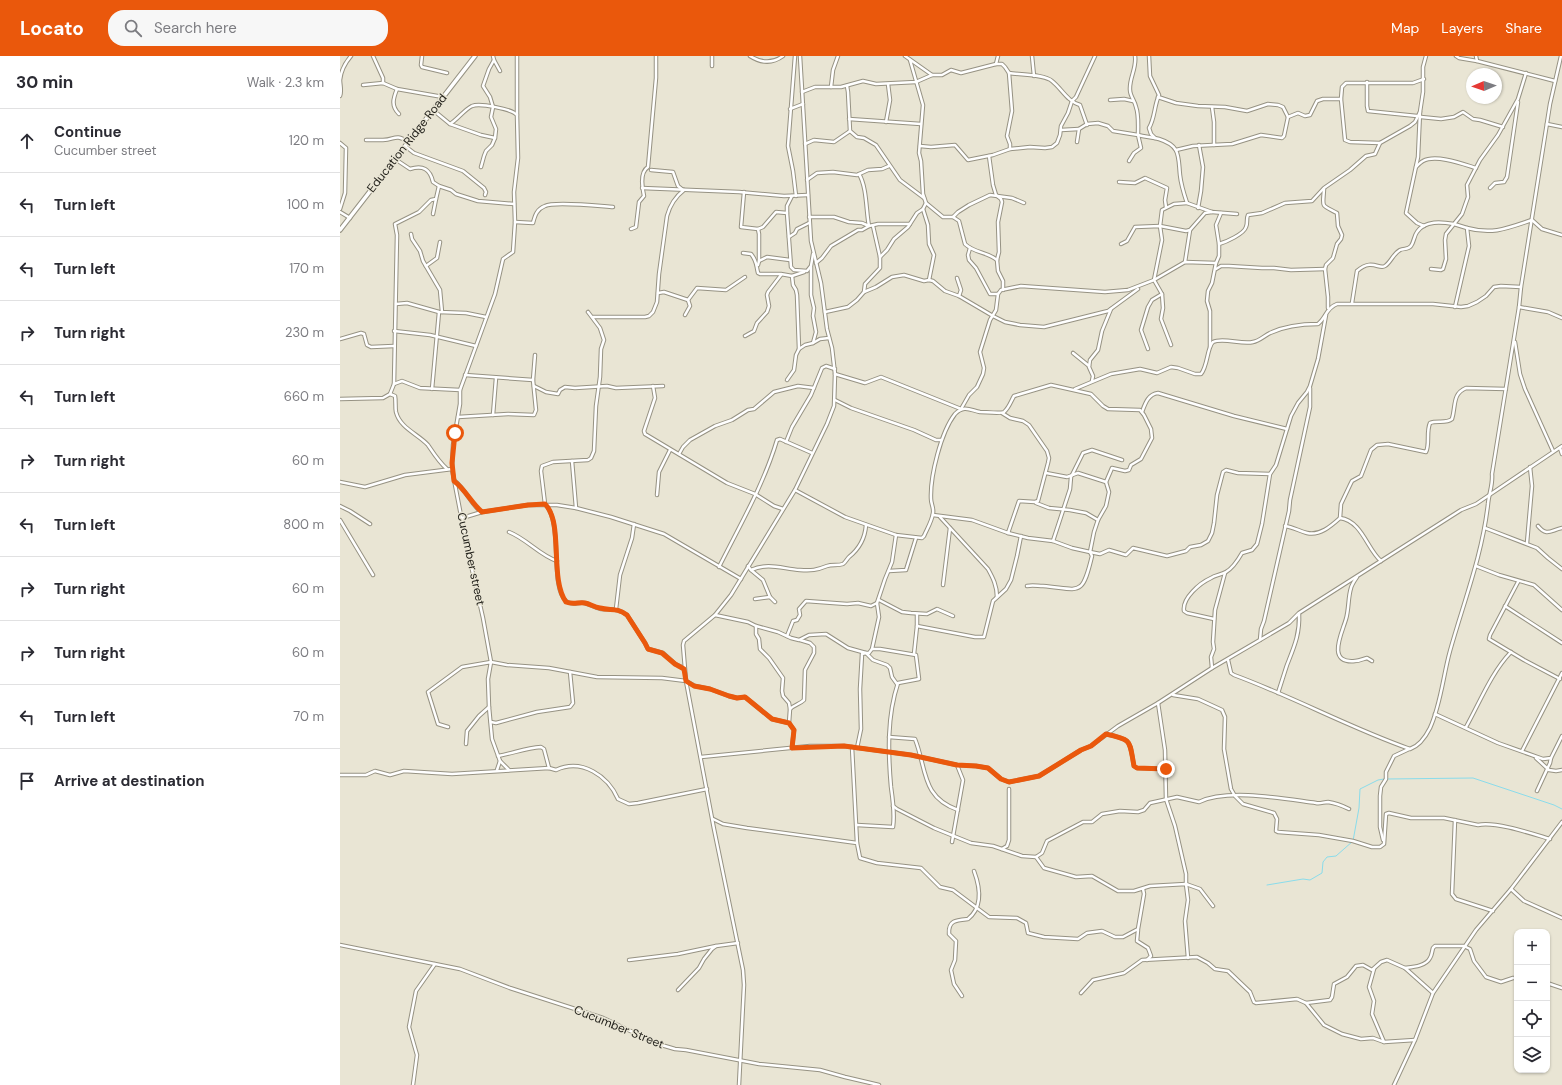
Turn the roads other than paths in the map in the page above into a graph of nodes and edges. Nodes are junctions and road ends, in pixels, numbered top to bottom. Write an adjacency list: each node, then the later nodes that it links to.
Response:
1 (351, 56): 46 (street)
2 (373, 56): 39 (street)
3 (422, 56): 30 (street)
4 (475, 56): 47 (main road, Education Ridge Road)
5 (493, 56): 24 (street)
6 (517, 56): 61 (street, Cucumber street)
7 (656, 56): 102 (street)
8 (712, 56): 28 (street)
9 (750, 56): 10 (street)
10 (782, 56)
11 (795, 56): 57 (street)
12 (800, 56): 45 (street)
13 (838, 56): 43 (street)
14 (905, 56): 25 (street)
15 (998, 56): 27 (street)
16 (1032, 56): 34 (street)
17 (1095, 56): 52 (street)
18 (1135, 56): 53 (street)
19 (1149, 56): 48 (street)
20 (1426, 56): 35 (street)
21 (1456, 56): 26 (street)
22 (1476, 56): 26 (street)
23 (1561, 56): 36 (street)
24 (494, 60): 29 (street); 55 (street)
25 (910, 60): 33 (street); 37 (street)
26 (1477, 61): 32 (street)
27 (996, 64): 31 (street); 33 (street)
28 (712, 66)
29 (500, 71)
30 (447, 73)
31 (1009, 73): 34 (street); 88 (street)
32 (1526, 73): 36 (street); 50 (street)
33 (932, 75): 37 (street)
34 (1034, 76): 52 (street)
35 (1424, 79): 38 (street); 59 (street)
36 (1555, 80): 69 (street)
37 (917, 82): 40 (street); 68 (street)
38 (1367, 82): 49 (street); 62 (street)
39 (383, 83): 41 (street); 44 (street)
40 (888, 84): 42 (street); 66 (street)
41 (363, 85)
42 (847, 86): 43 (street); 65 (street)
43 (830, 87): 45 (street)
44 (398, 89): 47 (street); 60 (street)
45 (802, 92): 54 (street)
46 (340, 96)
47 (443, 97): 58 (main road, Education Ridge Road)
48 (1158, 97): 56 (street); 78 (street)
49 (1341, 99): 63 (street); 81 (street)
50 (1518, 99): 71 (street); 104 (street)
51 (1110, 100): 53 (street)
52 (1072, 101): 70 (street); 74 (street)
53 (1134, 101): 76 (street)
54 (802, 104): 57 (street); 84 (street)
55 (493, 107): 61 (street); 67 (street); 77 (street)
56 (1212, 107): 63 (street); 86 (street)
57 (790, 109): 111 (street)
58 (433, 110): 67 (street); 83 (main road, Education Ridge Road)
59 (1420, 112): 62 (street); 64 (street)
60 (399, 114)
61 (517, 115): 117 (street, Cucumber street)
62 (1417, 116): 81 (street)
63 (1288, 117): 86 (street)
64 (1421, 117): 71 (street); 95 (street)
65 (849, 119): 66 (street); 75 (street)
66 (886, 122): 68 (street)
67 (450, 124): 77 (street)
68 (921, 124): 87 (street)
69 (1547, 124): 72 (street); 131 (street)
70 (1086, 125): 73 (street); 76 (street)
71 (1503, 127): 96 (street)
72 (1562, 127)
73 (1079, 129): 74 (street); 80 (street)
74 (1061, 130): 88 (street)
75 (850, 131): 84 (street); 93 (street)
76 (1138, 135): 78 (street); 92 (street)
77 (495, 138): 94 (street)
78 (1155, 139): 89 (street)
79 (366, 140): 83 (street)
80 (1077, 142)
81 (1380, 142): 103 (street)
82 (340, 143): 122 (street)
83 (407, 144): 91 (main road, Education Ridge Road); 107 (street)
84 (804, 144): 99 (street)
85 (1199, 145): 86 (street); 89 (street); 120 (street)
86 (1214, 145)
87 (920, 146): 90 (street); 112 (street)
88 (1010, 149): 90 (street)
89 (1176, 150): 114 (street)
90 (989, 156): 109 (street)
91 (395, 159): 101 (street); 130 (main road, Education Ridge Road)
92 (1129, 162)
93 (889, 166): 98 (street); 112 (street)
94 (481, 167)
95 (1415, 167): 96 (street); 139 (street)
96 (1476, 168): 135 (street)
97 (651, 170): 105 (street)
98 (859, 174): 99 (street); 136 (street)
99 (807, 180): 108 (street)
100 (1119, 182): 119 (street)
101 (439, 186): 113 (street); 117 (street)
102 (642, 188): 105 (street); 141 (street)
103 (1324, 188): 150 (street); 165 (street)
104 (1490, 188)
105 (684, 190): 106 (street); 174 (street)
106 (744, 192): 110 (street); 142 (street)
107 (486, 195)
108 (808, 195): 111 (street); 128 (street)
109 (996, 195): 116 (street); 129 (street); 156 (street)
110 (792, 196): 111 (street); 124 (street)
111 (796, 196)
112 (925, 198): 115 (street)
113 (436, 199): 126 (street); 186 (street)
114 (1187, 202): 119 (street); 120 (street)
115 (926, 203): 121 (street); 129 (street)
116 (1024, 203)
117 (514, 204): 132 (street, Cucumber street)
118 (612, 207): 132 (street)
119 (1166, 207): 138 (street)
120 (1198, 208): 123 (street)
121 (923, 209): 134 (street); 172 (street)
122 (340, 210): 130 (street)
123 (1212, 212): 127 (street); 144 (street)
124 (787, 213): 142 (street); 147 (street)
125 (1221, 213): 150 (street)
126 (433, 214)
127 (1237, 214)
128 (809, 217): 133 (street); 136 (street)
129 (953, 217): 151 (street)
130 (350, 218): 143 (main road, Education Ridge Road)
131 (1532, 220): 140 (street); 146 (street); 176 (street)
132 (515, 222): 197 (street, Cucumber street)
133 (810, 223): 147 (street); 152 (street)
134 (910, 224): 137 (street); 154 (street)
135 (1454, 224): 139 (street); 140 (street); 166 (street)
136 (869, 226): 137 (street); 158 (street)
137 (873, 226): 154 (street)
138 (1160, 226): 144 (street); 149 (street); 173 (street)
139 (1424, 226): 185 (street)
140 (1467, 228): 187 (street)
141 (631, 229)
142 (758, 229): 157 (street)
143 (340, 230)
144 (1190, 230): 159 (street)
145 (411, 234): 162 (street)
146 (1562, 235)
147 (788, 238): 155 (street)
148 (440, 242): 162 (street)
149 (1121, 244)
150 (1219, 244): 160 (street)
151 (970, 248): 156 (street); 181 (street)
152 (814, 252): 158 (street); 163 (street)
153 (743, 253): 161 (street)
154 (880, 257): 179 (street)
155 (790, 260): 157 (street); 167 (street)
156 (997, 260): 177 (street)
157 (759, 261): 161 (street)
158 (816, 262): 193 (street)
159 (1185, 262): 160 (street); 173 (street)
160 (1216, 263): 164 (street)
161 (758, 265): 168 (street)
162 (426, 266): 191 (street)
163 (811, 266): 167 (street); 206 (street)
164 (1216, 269): 165 (street); 210 (street)
165 (1325, 269): 190 (street)
166 (1431, 269)
167 (807, 271): 169 (street)
168 (781, 274): 169 (street); 201 (street)
169 (792, 276): 211 (street)
170 (745, 277): 184 (street)
171 (958, 278): 183 (street)
172 (929, 280): 179 (street); 183 (street)
173 (1154, 280): 175 (street); 182 (street)
174 (658, 286): 178 (street); 180 (street)
175 (1139, 287): 177 (street); 189 (street)
176 (1521, 287): 187 (street); 188 (street)
177 (1003, 290): 181 (street)
178 (664, 292): 180 (street); 184 (street)
179 (864, 292): 193 (street)
180 (658, 293): 198 (street)
181 (998, 294): 196 (street)
182 (1162, 294): 207 (street); 212 (street)
183 (959, 296): 196 (street)
184 (688, 300): 195 (street)
185 (1352, 303): 187 (street); 190 (street)
186 (396, 304): 191 (street); 200 (street)
187 (1455, 307)
188 (1519, 308): 199 (street); 205 (street)
189 (1111, 309): 196 (street); 215 (street)
190 (1328, 309): 194 (street)
191 (441, 312): 197 (street); 202 (street)
192 (588, 312): 198 (street)
193 (825, 312): 203 (street)
194 (1326, 313): 210 (street); 227 (street)
195 (685, 315)
196 (992, 316): 237 (street)
197 (486, 317): 209 (street, Cucumber street)
198 (593, 317): 228 (street)
199 (1562, 318)
200 (394, 331): 202 (street); 208 (street)
201 (745, 336)
202 (437, 337): 209 (street); 230 (street)
203 (829, 338): 206 (street); 216 (street)
204 (340, 339): 208 (street)
205 (1514, 340): 231 (street); 247 (street)
206 (813, 343): 211 (street)
207 (1171, 345)
208 (394, 346): 223 (street)
209 (476, 346): 218 (street, Cucumber street)
210 (1210, 347): 222 (street)
211 (799, 349): 221 (street)
212 (1148, 349)
213 (1073, 353): 215 (street)
214 (535, 355): 220 (street)
215 (1089, 367): 222 (street)
216 (835, 369): 217 (street); 229 (street)
217 (835, 374): 236 (street); 237 (street)
218 (465, 376): 219 (street); 232 (street, Cucumber street)
219 (496, 378): 220 (street); 240 (street)
220 (533, 380): 224 (street)
221 (788, 380)
222 (1092, 381): 233 (street)
223 (394, 384): 230 (street); 234 (street)
224 (534, 386): 228 (street); 240 (street)
225 (653, 386): 226 (street); 228 (street); 246 (street)
226 (663, 386)
227 (1310, 386): 242 (street); 282 (street)
228 (599, 387): 252 (street)
229 (814, 388): 244 (street); 249 (street)
230 (432, 389): 232 (street)
231 (1506, 389): 265 (street); 276 (street)
232 (460, 390): 241 (street, Cucumber street)
233 (1075, 390): 238 (street); 239 (street)
234 (390, 394): 235 (street); 254 (street)
235 (340, 399)
236 (835, 400): 243 (street); 248 (street)
237 (961, 409): 239 (street); 243 (street)
238 (1142, 412): 242 (street); 261 (street)
239 (1002, 413): 256 (street)
240 (493, 415): 241 (street)
241 (458, 417): 255 (street, Cucumber street)
242 (1287, 430): 257 (street)
243 (941, 440): 273 (street)
244 (786, 442): 248 (street); 263 (street)
245 (1561, 447): 247 (street); 250 (street)
246 (670, 450): 249 (street); 264 (street)
247 (1553, 451): 253 (street)
248 (812, 453): 262 (street)
249 (679, 454): 263 (street)
250 (1562, 454)
251 (1122, 460): 258 (street)
252 (572, 461): 267 (street); 269 (street)
253 (1530, 467): 265 (street); 293 (street)
254 (448, 470): 255 (street); 260 (street)
255 (452, 470): 259 (street, Cucumber street)
256 (1046, 473): 258 (street); 266 (street)
257 (1270, 474): 294 (street); 303 (street)
258 (1071, 476): 261 (street); 270 (street)
259 (454, 481): 272 (street); 275 (street, Cucumber street)
260 (340, 482)
261 (1106, 482): 278 (street)
262 (795, 490): 271 (street); 281 (street)
263 (755, 494): 271 (street); 299 (street)
264 (657, 495)
265 (1489, 495): 285 (street); 296 (street)
266 (1035, 502): 270 (street); 288 (street)
267 (545, 504): 269 (street); 272 (street); 295 (street)
268 (340, 506): 279 (street)
269 (576, 508): 280 (street)
270 (1062, 509): 278 (street); 292 (street)
271 (783, 510): 297 (street)
272 (482, 512): 275 (street)
273 (933, 515): 274 (street); 291 (street)
274 (940, 516): 284 (street); 288 (street)
275 (462, 518): 335 (street, Cucumber street)
276 (1340, 518): 282 (street); 296 (street)
277 (340, 520): 304 (street)
278 (1098, 520): 294 (street)
279 (370, 524)
280 (634, 524): 299 (street); 317 (street)
281 (866, 525): 289 (street); 301 (street)
282 (1285, 526): 327 (street)
283 (1538, 526): 286 (street)
284 (950, 528): 308 (street); 311 (street)
285 (1485, 528): 293 (street); 298 (street)
286 (1562, 528)
287 (509, 532): 295 (street)
288 (1008, 532): 290 (street)
289 (896, 535): 291 (street); 302 (street)
290 (1020, 536): 292 (street); 311 (street)
291 (916, 538): 302 (street)
292 (1053, 540): 294 (street)
293 (1527, 543): 300 (street)
294 (1090, 552): 309 (street)
295 (557, 561): 317 (street)
296 (1381, 561): 305 (street)
297 (748, 566): 301 (street); 306 (street)
298 (1476, 566): 307 (street); 348 (street)
299 (719, 567): 306 (street)
300 (1562, 569)
301 (751, 570): 310 (street)
302 (888, 571): 314 (street)
303 (1225, 573): 322 (street); 322 (street)
304 (373, 575)
305 (1357, 576): 318 (street); 334 (street)
306 (741, 579): 320 (street)
307 (1518, 582): 315 (street); 316 (street)
308 (943, 585)
309 (1027, 586)
310 (770, 597): 312 (street); 313 (street)
311 (997, 597): 324 (street)
312 (755, 599)
313 (775, 602)
314 (878, 602): 319 (street); 325 (street); 329 (street)
315 (1504, 606): 328 (street); 330 (street)
316 (1561, 608)
317 (616, 609): 337 (street)
318 (1299, 613): 327 (street); 343 (street)
319 (917, 614): 321 (street); 324 (street)
320 (715, 615): 323 (street); 337 (street)
321 (952, 616)
322 (1214, 619): 336 (street)
323 (756, 626): 325 (street); 347 (street)
324 (918, 626): 332 (street)
325 (787, 636): 326 (street)
326 (799, 640): 331 (street); 347 (street)
327 (1260, 640): 333 (street)
328 (1562, 643)
329 (872, 649): 331 (street); 332 (street)
330 (1511, 652): 340 (street); 352 (street)
331 (866, 653): 342 (street); 359 (street)
332 (914, 654): 342 (street)
333 (1228, 660): 336 (street); 343 (street)
334 (1372, 661)
335 (491, 662): 338 (street); 346 (street, Cucumber street); 351 (street)
336 (1212, 668): 344 (street)
337 (684, 669): 341 (street)
338 (570, 672): 341 (street); 349 (street)
339 (1562, 673): 340 (street)
340 (1560, 679): 361 (street)
341 (686, 681): 350 (street); 365 (street)
342 (897, 685): 354 (street)
343 (1278, 693): 360 (street)
344 (1173, 694): 345 (street); 380 (street)
345 (1158, 704): 353 (street); 372 (street)
346 (488, 707): 349 (street, Cucumber street); 356 (street)
347 (790, 709): 350 (street)
348 (1435, 714): 352 (street); 360 (street)
349 (491, 722): 363 (street, Cucumber street)
350 (789, 723): 358 (street)
351 (448, 727)
352 (1466, 727): 361 (street)
353 (1106, 734): 369 (street); 372 (street)
354 (889, 737): 362 (street); 366 (street)
355 (1561, 738): 367 (street)
356 (466, 744)
357 (852, 747): 358 (street); 359 (street); 388 (street)
358 (792, 748): 365 (street)
359 (857, 748): 362 (street)
360 (1410, 749): 393 (street)
361 (1522, 751): 364 (street)
362 (889, 752): 366 (street); 382 (street)
363 (498, 756): 368 (street, Cucumber street); 370 (street)
364 (1534, 756): 367 (street); 371 (street)
365 (701, 757): 377 (street)
366 (920, 757): 369 (street); 384 (street)
367 (1550, 758): 371 (street)
368 (500, 760): 373 (street); 374 (street, Cucumber street)
369 (957, 765): 384 (street)
370 (549, 768): 374 (street); 377 (street)
371 (1548, 768): 375 (street); 379 (street)
372 (1166, 769): 381 (street)
373 (497, 770): 374 (street); 376 (street)
374 (509, 770)
375 (1562, 770)
376 (340, 775)
377 (707, 789): 385 (street)
378 (1009, 789): 394 (street)
379 (1537, 791)
380 (1235, 796): 381 (street); 383 (street); 393 (street)
381 (1166, 799): 395 (street); 397 (street)
382 (893, 806): 388 (street); 389 (street)
383 (1349, 809)
384 (958, 810): 389 (street)
385 (712, 819): 392 (street); 405 (street)
386 (1455, 820): 390 (street); 393 (street); 402 (street)
387 (1562, 822): 390 (street)
388 (857, 825): 392 (street)
389 (953, 835): 391 (street); 394 (street)
390 (1550, 839): 399 (street)
391 (952, 842)
392 (857, 843): 401 (street)
393 (1384, 844)
394 (1002, 850): 395 (street)
395 (1036, 857): 398 (street)
396 (974, 871): 401 (street)
397 (1186, 884): 398 (street); 400 (street); 409 (street)
398 (1143, 889): 404 (street)
399 (1511, 889): 402 (street); 403 (street)
400 (1213, 906)
401 (977, 907): 404 (street); 421 (street)
402 (1493, 911): 408 (street)
403 (1562, 918)
404 (1138, 929): 411 (street)
405 (738, 943): 407 (street); 425 (street)
406 (340, 945): 412 (street, Cucumber Street)
407 (716, 946): 410 (street); 418 (street)
408 (1464, 946): 413 (street); 415 (street); 420 (street)
409 (1188, 958): 411 (street); 422 (street)
410 (629, 960)
411 (1147, 960): 419 (street)
412 (435, 964): 425 (street, Cucumber Street); 426 (street)
413 (1405, 968): 414 (street); 420 (street)
414 (1374, 969): 422 (street); 424 (street)
415 (1514, 978)
416 (1550, 984): 417 (street)
417 (1562, 988)
418 (678, 990)
419 (1081, 993)
420 (1433, 993): 423 (street)
421 (962, 996)
422 (1306, 1003): 424 (street)
423 (1415, 1040): 424 (street); 429 (street)
424 (1384, 1042)
425 (739, 1060): 427 (street); 428 (street, Cucumber Street)
426 (413, 1085)
427 (739, 1085)
428 (879, 1085)
429 (1394, 1085)

